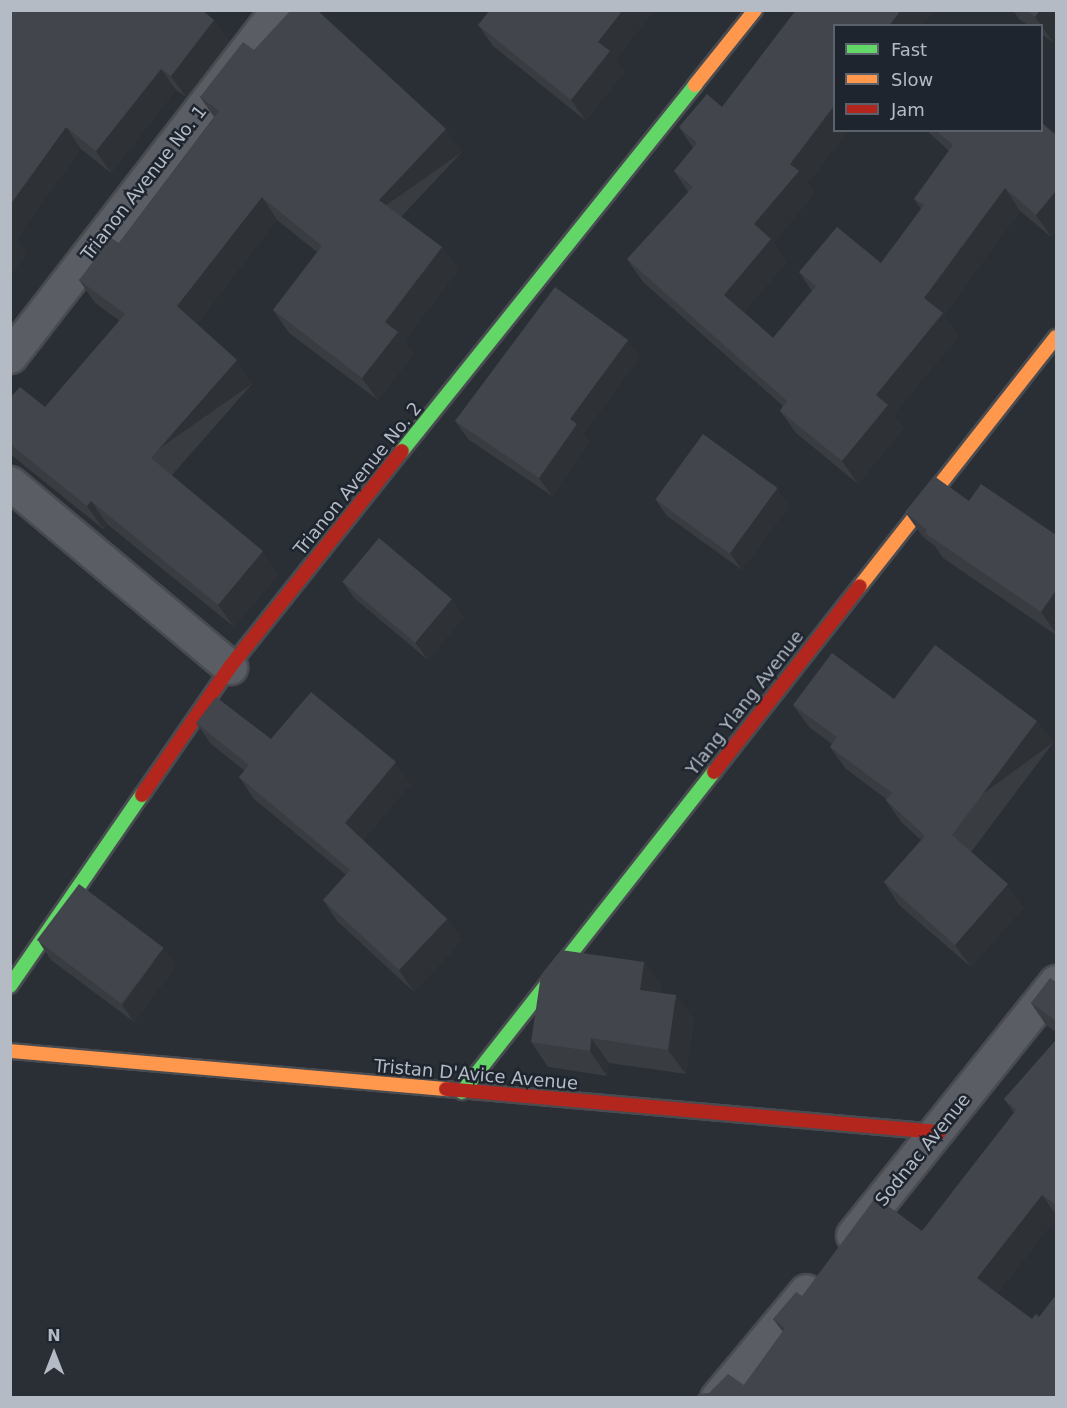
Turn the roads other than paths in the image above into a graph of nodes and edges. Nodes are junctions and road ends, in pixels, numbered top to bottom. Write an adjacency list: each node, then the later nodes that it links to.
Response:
1 (277, 10): 4 (street, Trianon Avenue No. 1)
2 (755, 10): 6 (street, Trianon Avenue No. 2)
3 (1056, 337): 10 (street, Ylang Ylang Avenue)
4 (10, 356)
5 (10, 483): 6 (street)
6 (230, 667): 8 (street, Trianon Avenue No. 2)
7 (1056, 982): 11 (street, Sodnac Avenue)
8 (10, 986)
9 (10, 1051): 10 (street, Tristan D'Avice Avenue)
10 (462, 1092): 11 (street, Tristan D'Avice Avenue)
11 (939, 1132): 12 (street, Sodnac Avenue)
12 (717, 1398)

